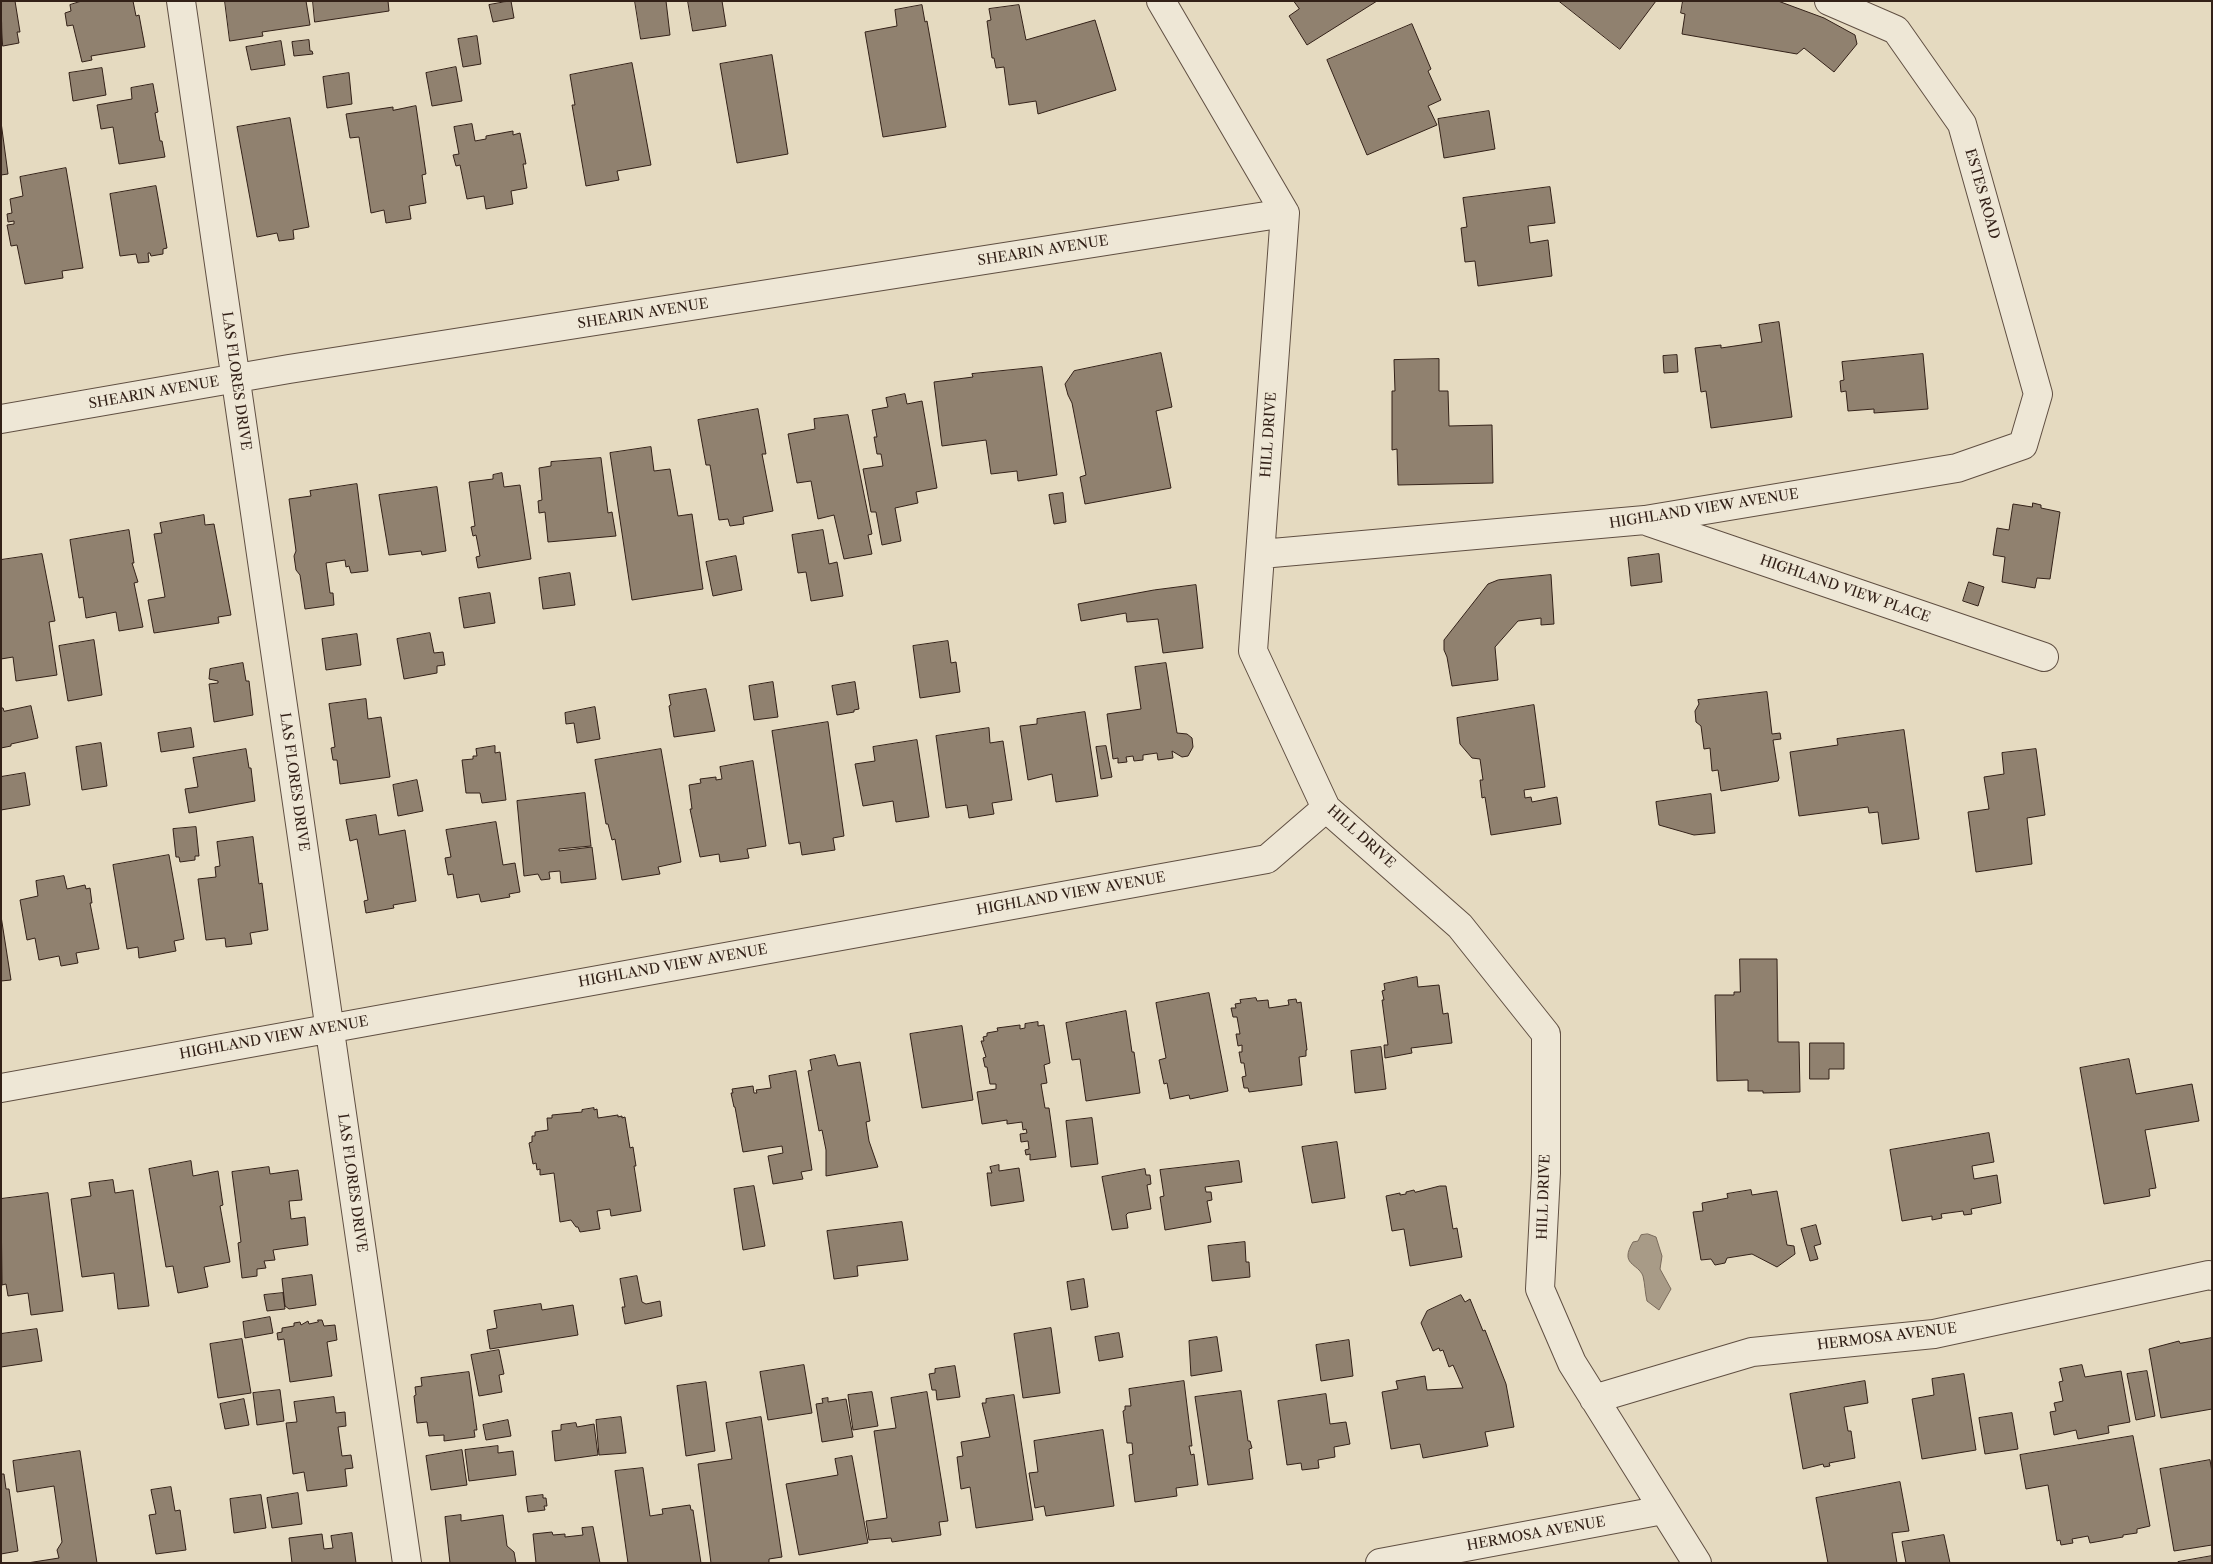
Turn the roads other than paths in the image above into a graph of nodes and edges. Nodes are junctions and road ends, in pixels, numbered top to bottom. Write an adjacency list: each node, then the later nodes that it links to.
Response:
1 (181, 1): 5 (street, LAS FLORES DRIVE)
2 (1161, 1): 4 (street)
3 (1829, 1): 7 (street, ESTES ROAD)
4 (1285, 213): 5 (street, SHEARIN AVENUE); 9 (street, HILL DRIVE)
5 (236, 379): 6 (street, SHEARIN AVENUE); 12 (street, LAS FLORES DRIVE)
6 (1, 418)
7 (2023, 445): 8 (street, HIGHLAND VIEW AVENUE)
8 (1645, 520): 9 (street, HIGHLAND VIEW AVENUE); 10 (street, HIGHLAND VIEW PLACE)
9 (1261, 554): 11 (street, HILL DRIVE)
10 (2044, 657)
11 (1326, 808): 12 (street, HIGHLAND VIEW AVENUE); 15 (street, HILL DRIVE)
12 (330, 1028): 13 (street, HIGHLAND VIEW AVENUE); 17 (street, LAS FLORES DRIVE)
13 (1, 1088)
14 (2212, 1276): 15 (street, HERMOSA AVENUE)
15 (1594, 1399): 16 (street, HILL DRIVE)
16 (1663, 1510): 18 (street, HERMOSA AVENUE); 19 (street, HILL DRIVE)
17 (407, 1563)
18 (1380, 1563)
19 (1697, 1563)

